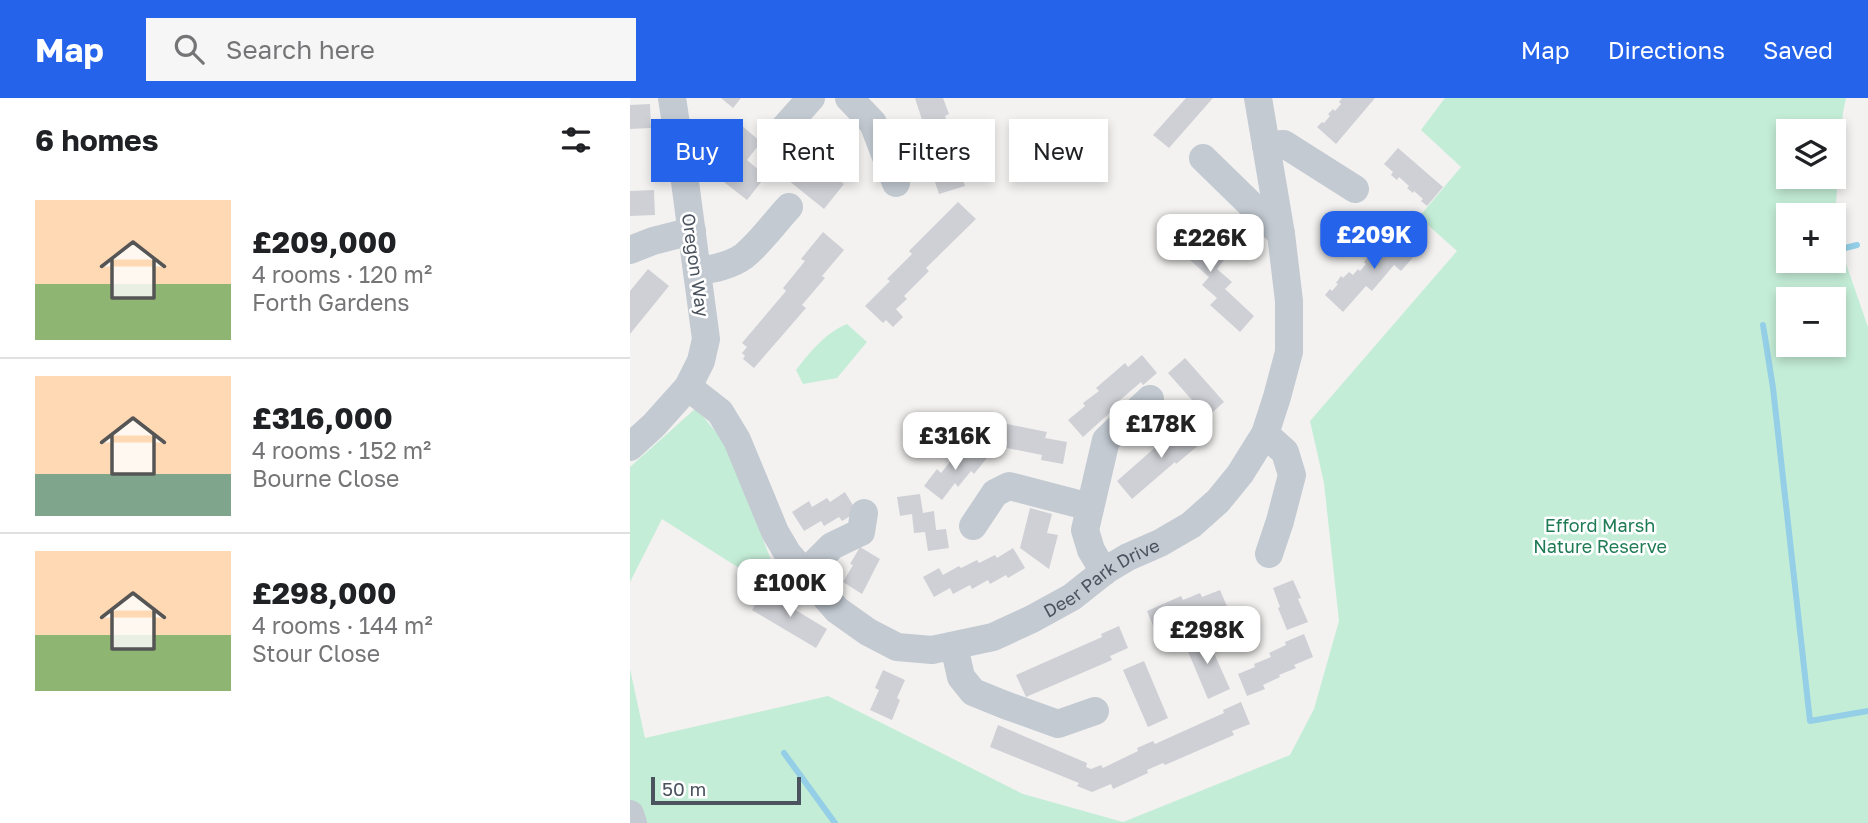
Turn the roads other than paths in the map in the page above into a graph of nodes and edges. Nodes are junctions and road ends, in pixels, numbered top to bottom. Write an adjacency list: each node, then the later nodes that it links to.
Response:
1 (672, 98): 11 (street, Oregon Way)
2 (811, 98): 5 (street)
3 (849, 98): 8 (street)
4 (1258, 98): 6 (street, Deer Park Drive)
5 (792, 119)
6 (1265, 145): 9 (street); 12 (street, Deer Park Drive)
7 (1203, 158): 12 (street)
8 (896, 183)
9 (1355, 189)
10 (789, 207): 14 (street)
11 (692, 231): 13 (street); 14 (street, Oregon Way)
12 (1281, 234): 17 (street, Deer Park Drive)
13 (630, 250)
14 (697, 271): 15 (street, Oregon Way)
15 (688, 387): 18 (street, Oregon Way); 24 (street, Deer Park Drive)
16 (1150, 399): 19 (street)
17 (1265, 434): 22 (street); 23 (street, Deer Park Drive)
18 (630, 447)
19 (1090, 507): 21 (street); 23 (street)
20 (864, 513): 24 (street)
21 (973, 526)
22 (1269, 554)
23 (1104, 572): 25 (street, Deer Park Drive)
24 (804, 574): 25 (street, Deer Park Drive)
25 (954, 646): 26 (street)
26 (1095, 711)
27 (630, 814): 28 (street)
28 (633, 823)

